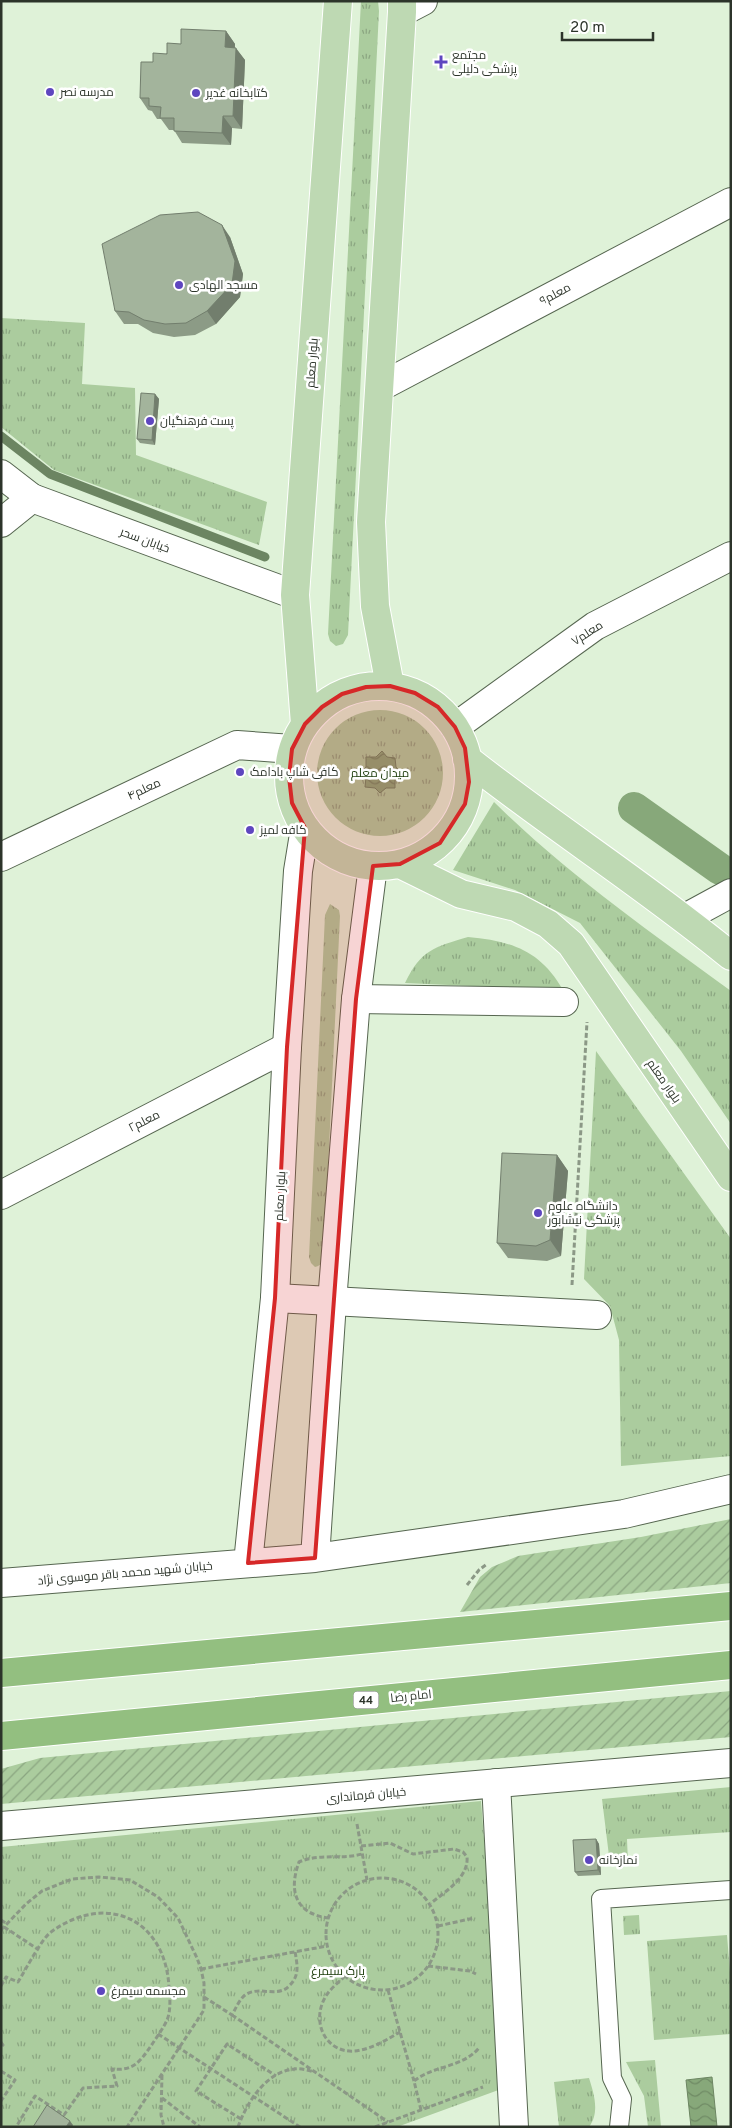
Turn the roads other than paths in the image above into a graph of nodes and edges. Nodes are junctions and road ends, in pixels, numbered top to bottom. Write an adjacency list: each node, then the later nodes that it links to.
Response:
1 (338, 1): 9 (main road, بلوار معلم)
2 (409, 5): 4 (main road)
3 (731, 202): 4 (street, معلم۹)
4 (380, 387): 10 (main road)
5 (1, 474): 6 (street, خیابان سحر)
6 (32, 498): 7 (street); 9 (street, خیابان سحر)
7 (1, 523)
8 (731, 556): 12 (street, معلم۷)
9 (295, 595): 11 (main road, بلوار معلم)
10 (390, 686): 11 (main road); 12 (main road)
11 (305, 724): 13 (main road)
12 (455, 727): 14 (main road)
13 (292, 749): 15 (main road); 16 (street, معلم۴)
14 (467, 759): 17 (main road); 20 (main road)
15 (305, 828): 18 (main road); 24 (street, بلوار معلم)
16 (1, 857)
17 (400, 864): 18 (main road); 25 (main road, بلوار معلم)
18 (373, 866): 22 (street)
19 (731, 893): 20 (street)
20 (685, 918): 21 (main road)
21 (731, 956)
22 (356, 999): 23 (street); 28 (street)
23 (564, 1002)
24 (287, 1047): 26 (street, معلم۲); 27 (street, بلوار معلم)
25 (731, 1177)
26 (1, 1195)
27 (275, 1298): 28 (street); 32 (street, بلوار معلم)
28 (332, 1302): 29 (street); 31 (street)
29 (597, 1315)
30 (731, 1489): 31 (street, خیابان شهید محمد باقر موسوی نژاد)
31 (315, 1558): 32 (street, خیابان شهید محمد باقر موسوی نژاد)
32 (248, 1563): 33 (street, خیابان شهید محمد باقر موسوی نژاد)
33 (1, 1583)
34 (731, 1606): 36 (highway)
35 (731, 1665): 37 (highway, امام رضا / 44)
36 (1, 1673)
37 (34, 1733): 38 (highway, امام رضا / 44); 39 (highway)
38 (1, 1736)
39 (1, 1752)
40 (731, 1763): 41 (street, خیابان فرمانداری)
41 (496, 1783): 42 (street, خیابان فرمانداری); 44 (street)
42 (1, 1826)
43 (731, 1890): 45 (lane)
44 (514, 2127)
45 (619, 2127)

